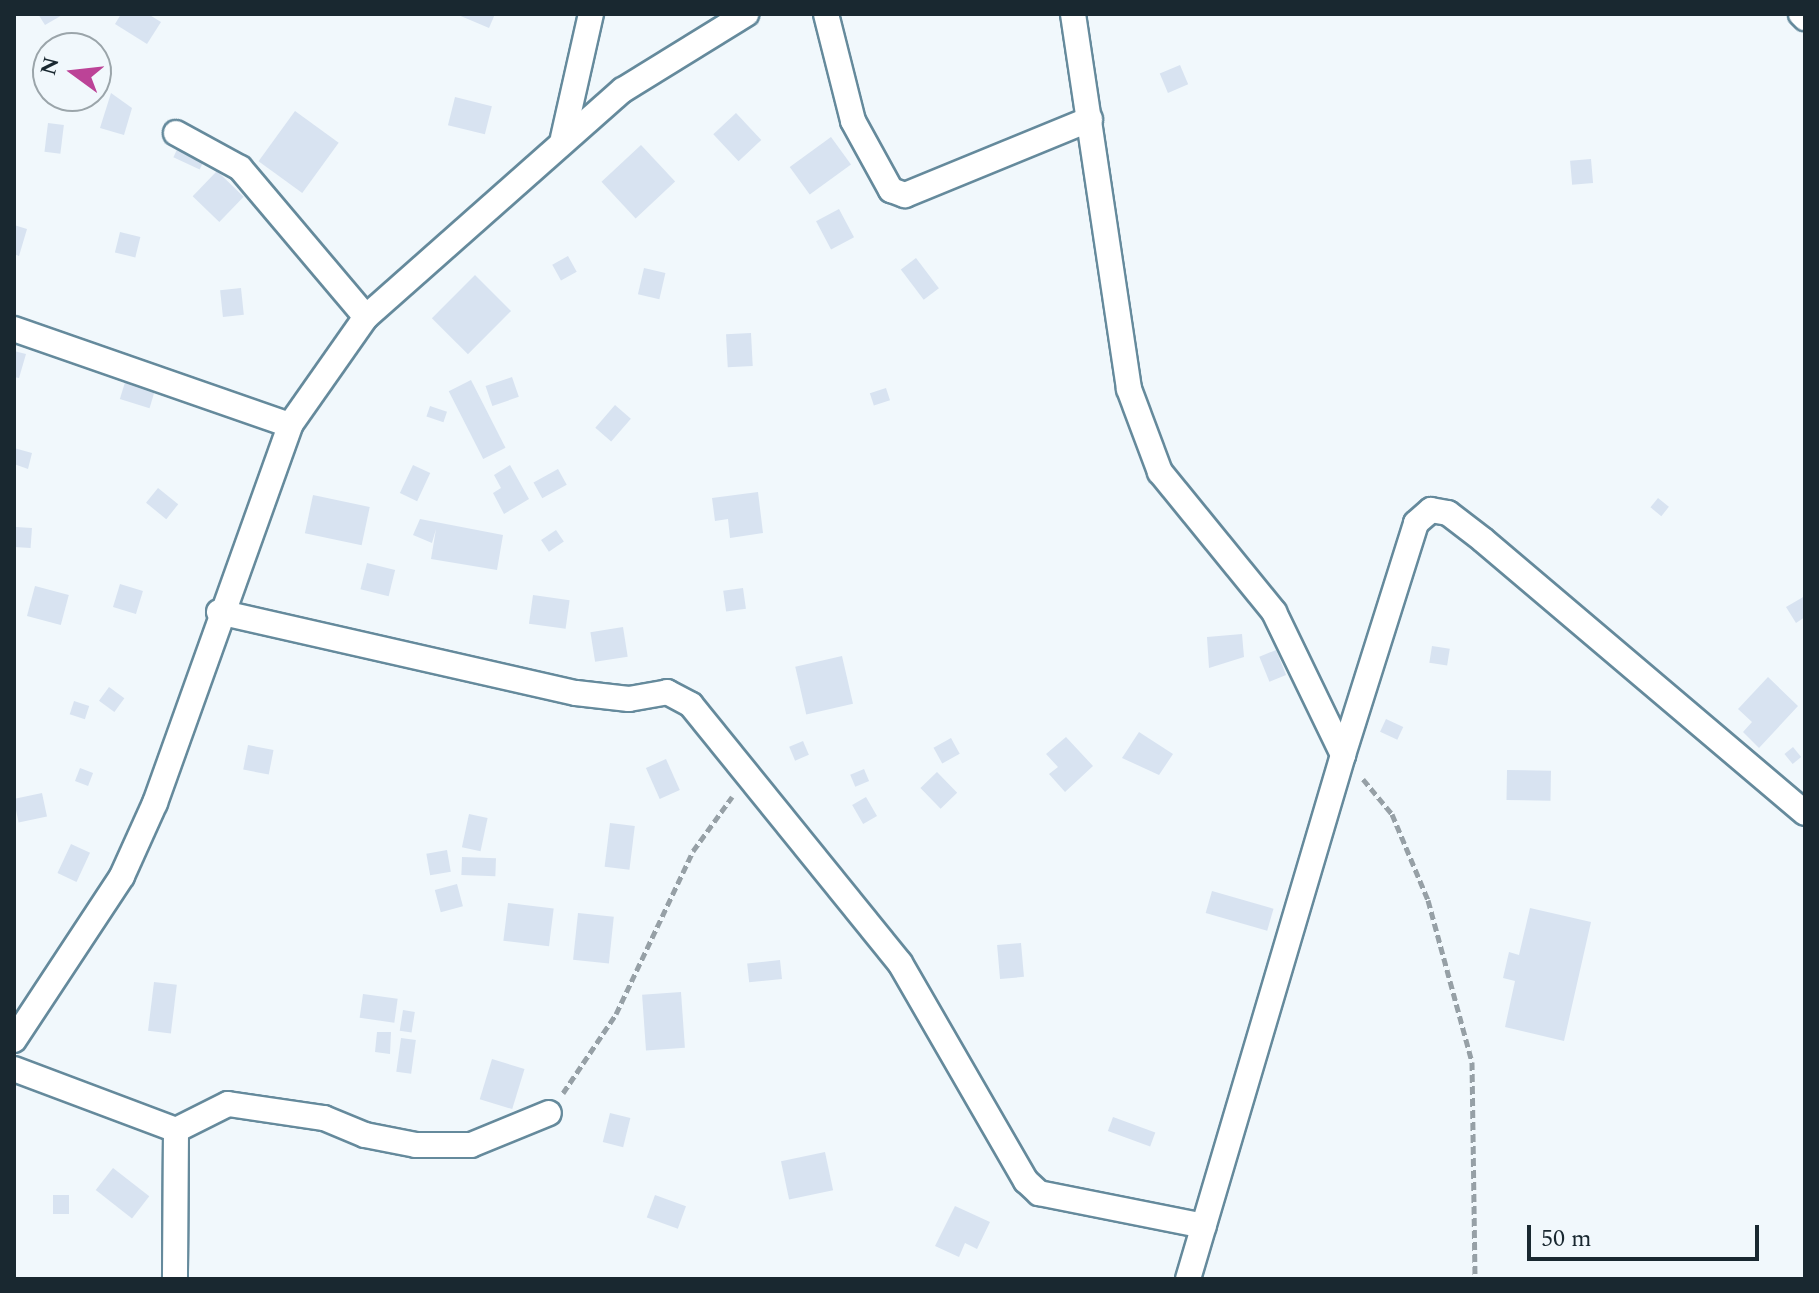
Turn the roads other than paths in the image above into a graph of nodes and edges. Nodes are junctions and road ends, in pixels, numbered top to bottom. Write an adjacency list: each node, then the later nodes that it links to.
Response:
1 (591, 14): 7 (street)
2 (746, 14): 7 (street)
3 (826, 14): 5 (street)
4 (1073, 14): 5 (street)
5 (1090, 119): 12 (street)
6 (176, 133): 8 (street)
7 (563, 138): 8 (street)
8 (366, 317): 10 (street)
9 (14, 329): 10 (street)
10 (290, 425): 11 (street)
11 (219, 612): 14 (street); 18 (street)
12 (1343, 755): 13 (street); 18 (street)
13 (1805, 813)
14 (14, 1040)
15 (14, 1069): 17 (street)
16 (549, 1113): 17 (street)
17 (176, 1130): 19 (street)
18 (1204, 1226): 20 (street)
19 (175, 1279)
20 (1188, 1279)

